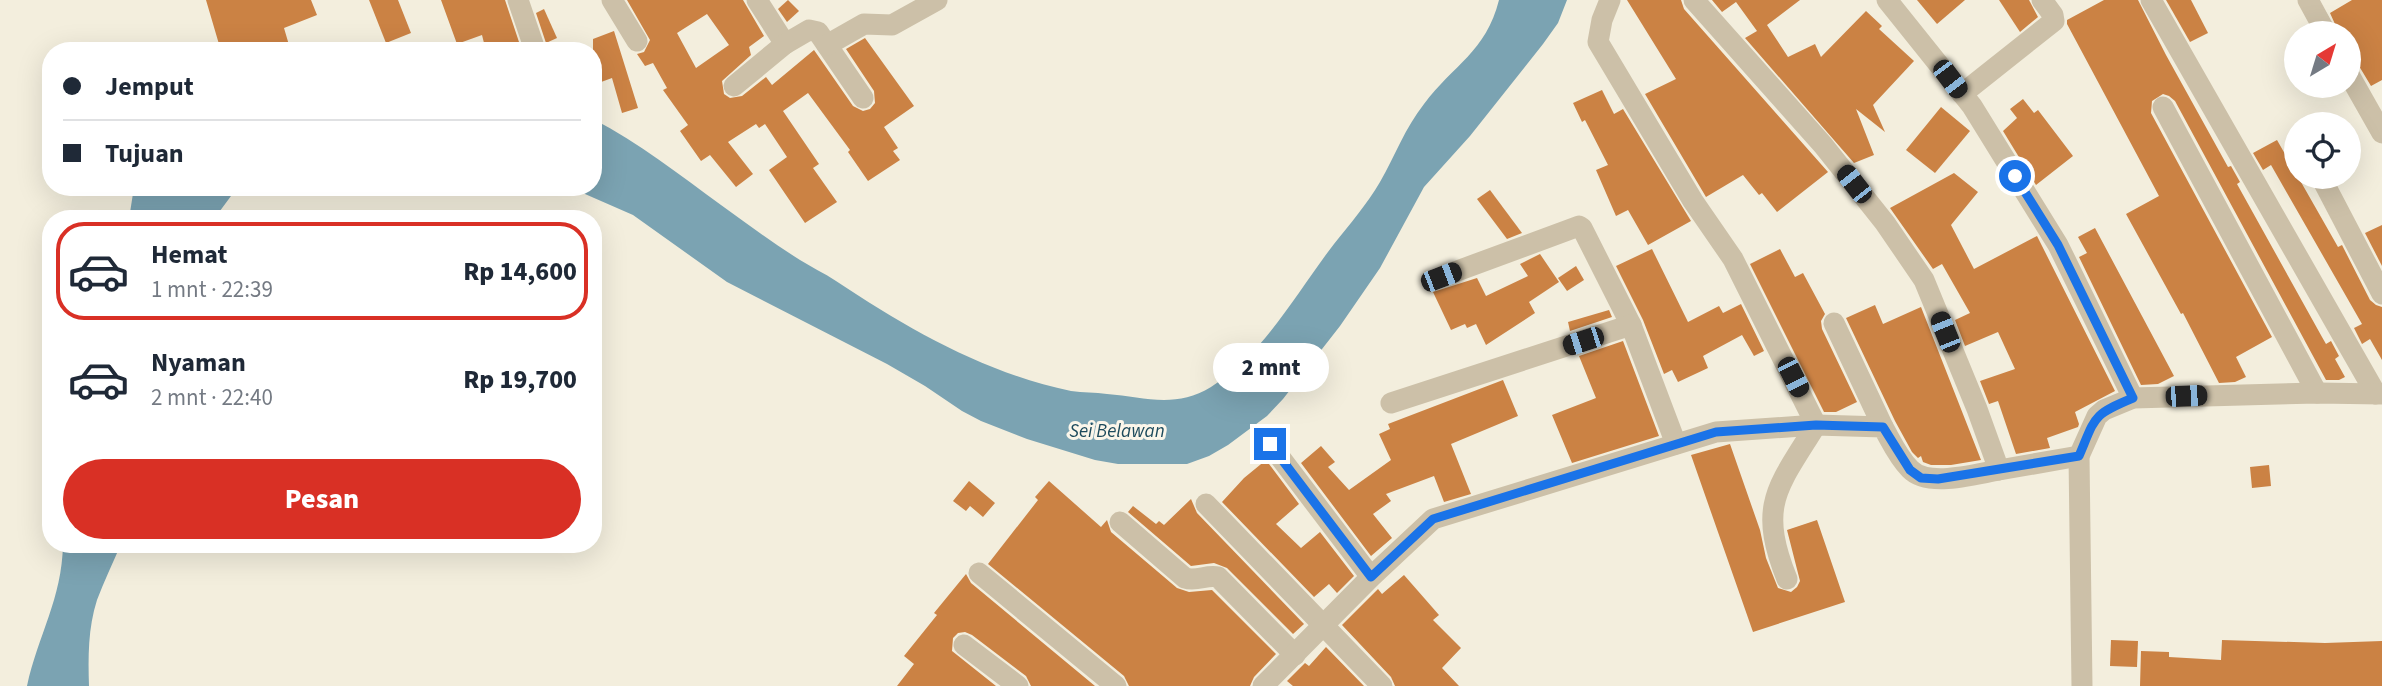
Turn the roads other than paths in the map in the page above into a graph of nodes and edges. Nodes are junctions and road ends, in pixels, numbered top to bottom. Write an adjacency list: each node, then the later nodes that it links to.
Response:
1 (518, 0): 13 (street)
2 (612, 0): 12 (street)
3 (757, 0): 14 (street)
4 (937, 0): 15 (street)
5 (1610, 0): 31 (street)
6 (1694, 0): 36 (street)
7 (1887, 0): 17 (street)
8 (2042, 0): 17 (street)
9 (2151, 0): 28 (street)
10 (2308, 0): 11 (street)
11 (2319, 21)
12 (637, 41)
13 (532, 42)
14 (785, 44): 15 (street); 16 (street)
15 (827, 45): 19 (street)
16 (734, 86)
17 (1962, 94): 29 (street)
18 (2361, 96): 21 (street)
19 (863, 98)
20 (2163, 107): 27 (street)
21 (2382, 133)
22 (2327, 189): 24 (street)
23 (1441, 277): 26 (street)
24 (2382, 294)
25 (1834, 323): 32 (street)
26 (1631, 325): 30 (street); 34 (street)
27 (2317, 393): 28 (street); 29 (street)
28 (2379, 394)
29 (2133, 398): 35 (street)
30 (1391, 403)
31 (1816, 425): 32 (street); 34 (street); 41 (street)
32 (1883, 427): 36 (street)
33 (1270, 444): 40 (street)
34 (1676, 444): 40 (street)
35 (2079, 456): 36 (street); 49 (street)
36 (1999, 470)
37 (1206, 504): 42 (street)
38 (1120, 522): 44 (street)
39 (979, 573): 47 (street)
40 (1371, 577): 42 (street)
41 (1787, 579)
42 (1323, 626): 44 (street); 48 (street)
43 (964, 645): 46 (street)
44 (1295, 655): 45 (street)
45 (1275, 682)
46 (1018, 686)
47 (1116, 686)
48 (1382, 686)
49 (2082, 686)

